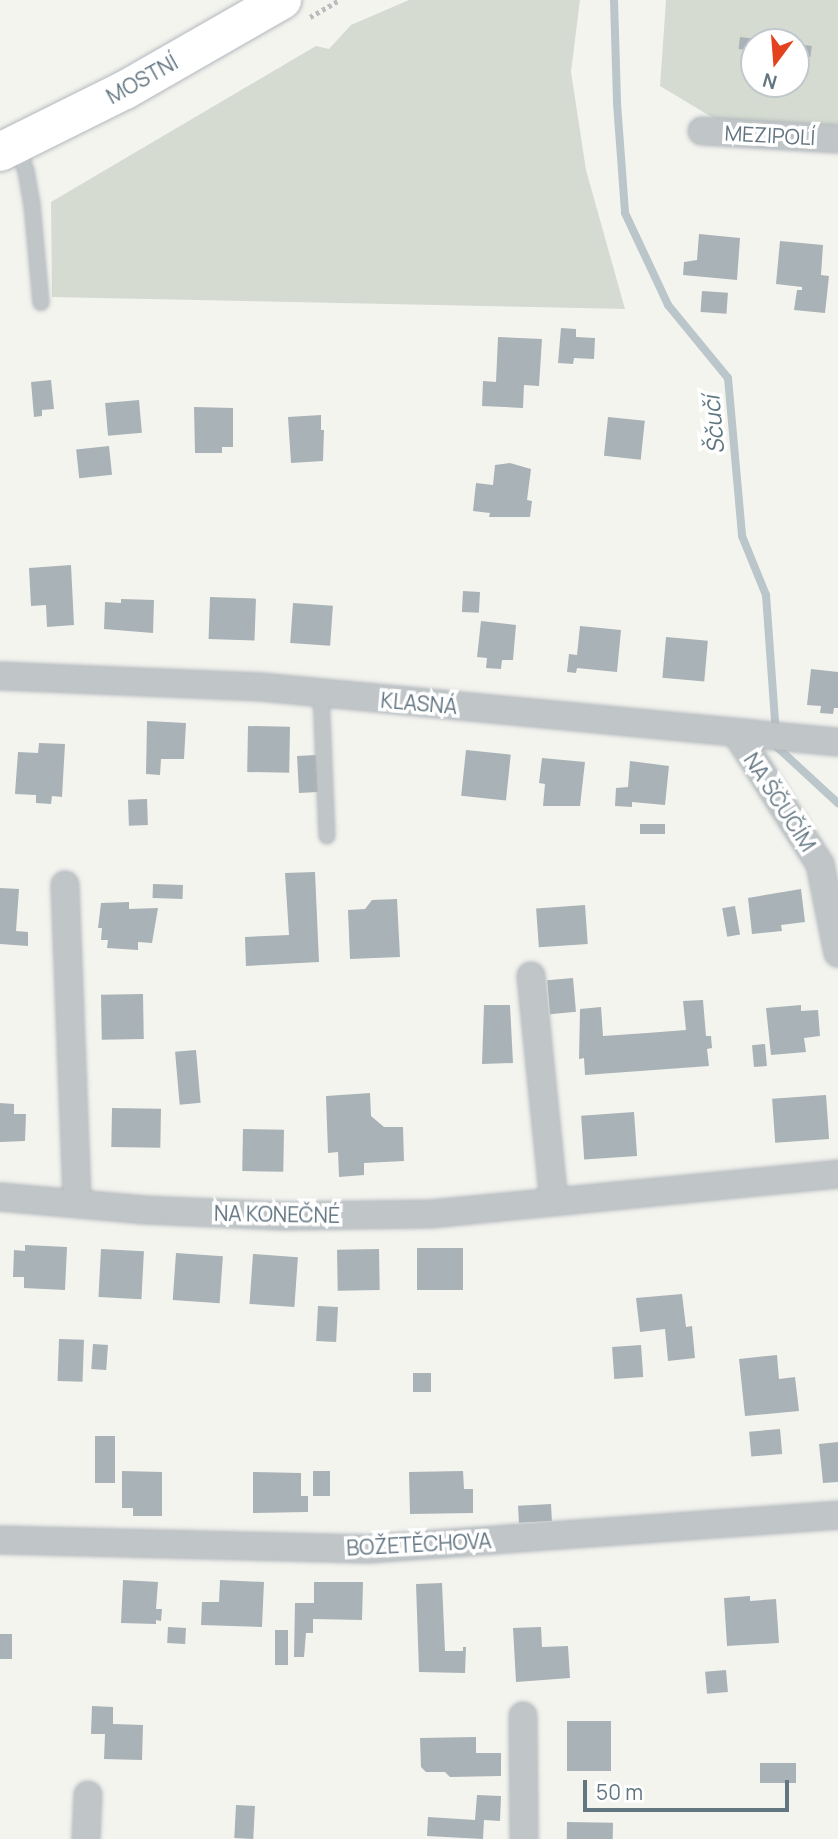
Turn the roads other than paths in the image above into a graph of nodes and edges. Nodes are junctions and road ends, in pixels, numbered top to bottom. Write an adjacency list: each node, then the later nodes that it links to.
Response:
1 (282, 0): 4 (main road, MOSTNÍ)
2 (702, 131): 3 (street, MEZIPOLÍ)
3 (838, 139)
4 (8, 148): 5 (lane)
5 (41, 303)
6 (0, 676): 7 (street, KLASNÁ)
7 (321, 693): 8 (street, KLASNÁ); 10 (lane)
8 (741, 733): 9 (street, KLASNÁ); 12 (street, NA ŠČUČÍM)
9 (838, 742)
10 (327, 836)
11 (65, 885): 17 (street)
12 (838, 953)
13 (531, 976): 16 (street)
14 (838, 1174): 16 (street, NA KONEČNÉ)
15 (0, 1197): 17 (street, NA KONEČNÉ)
16 (554, 1202): 17 (street, NA KONEČNÉ)
17 (78, 1204)
18 (838, 1515): 19 (street, BOŽETĚCHOVA)
19 (0, 1540)
20 (523, 1716): 23 (street)
21 (88, 1795): 22 (street)
22 (86, 1839)
23 (524, 1839)

